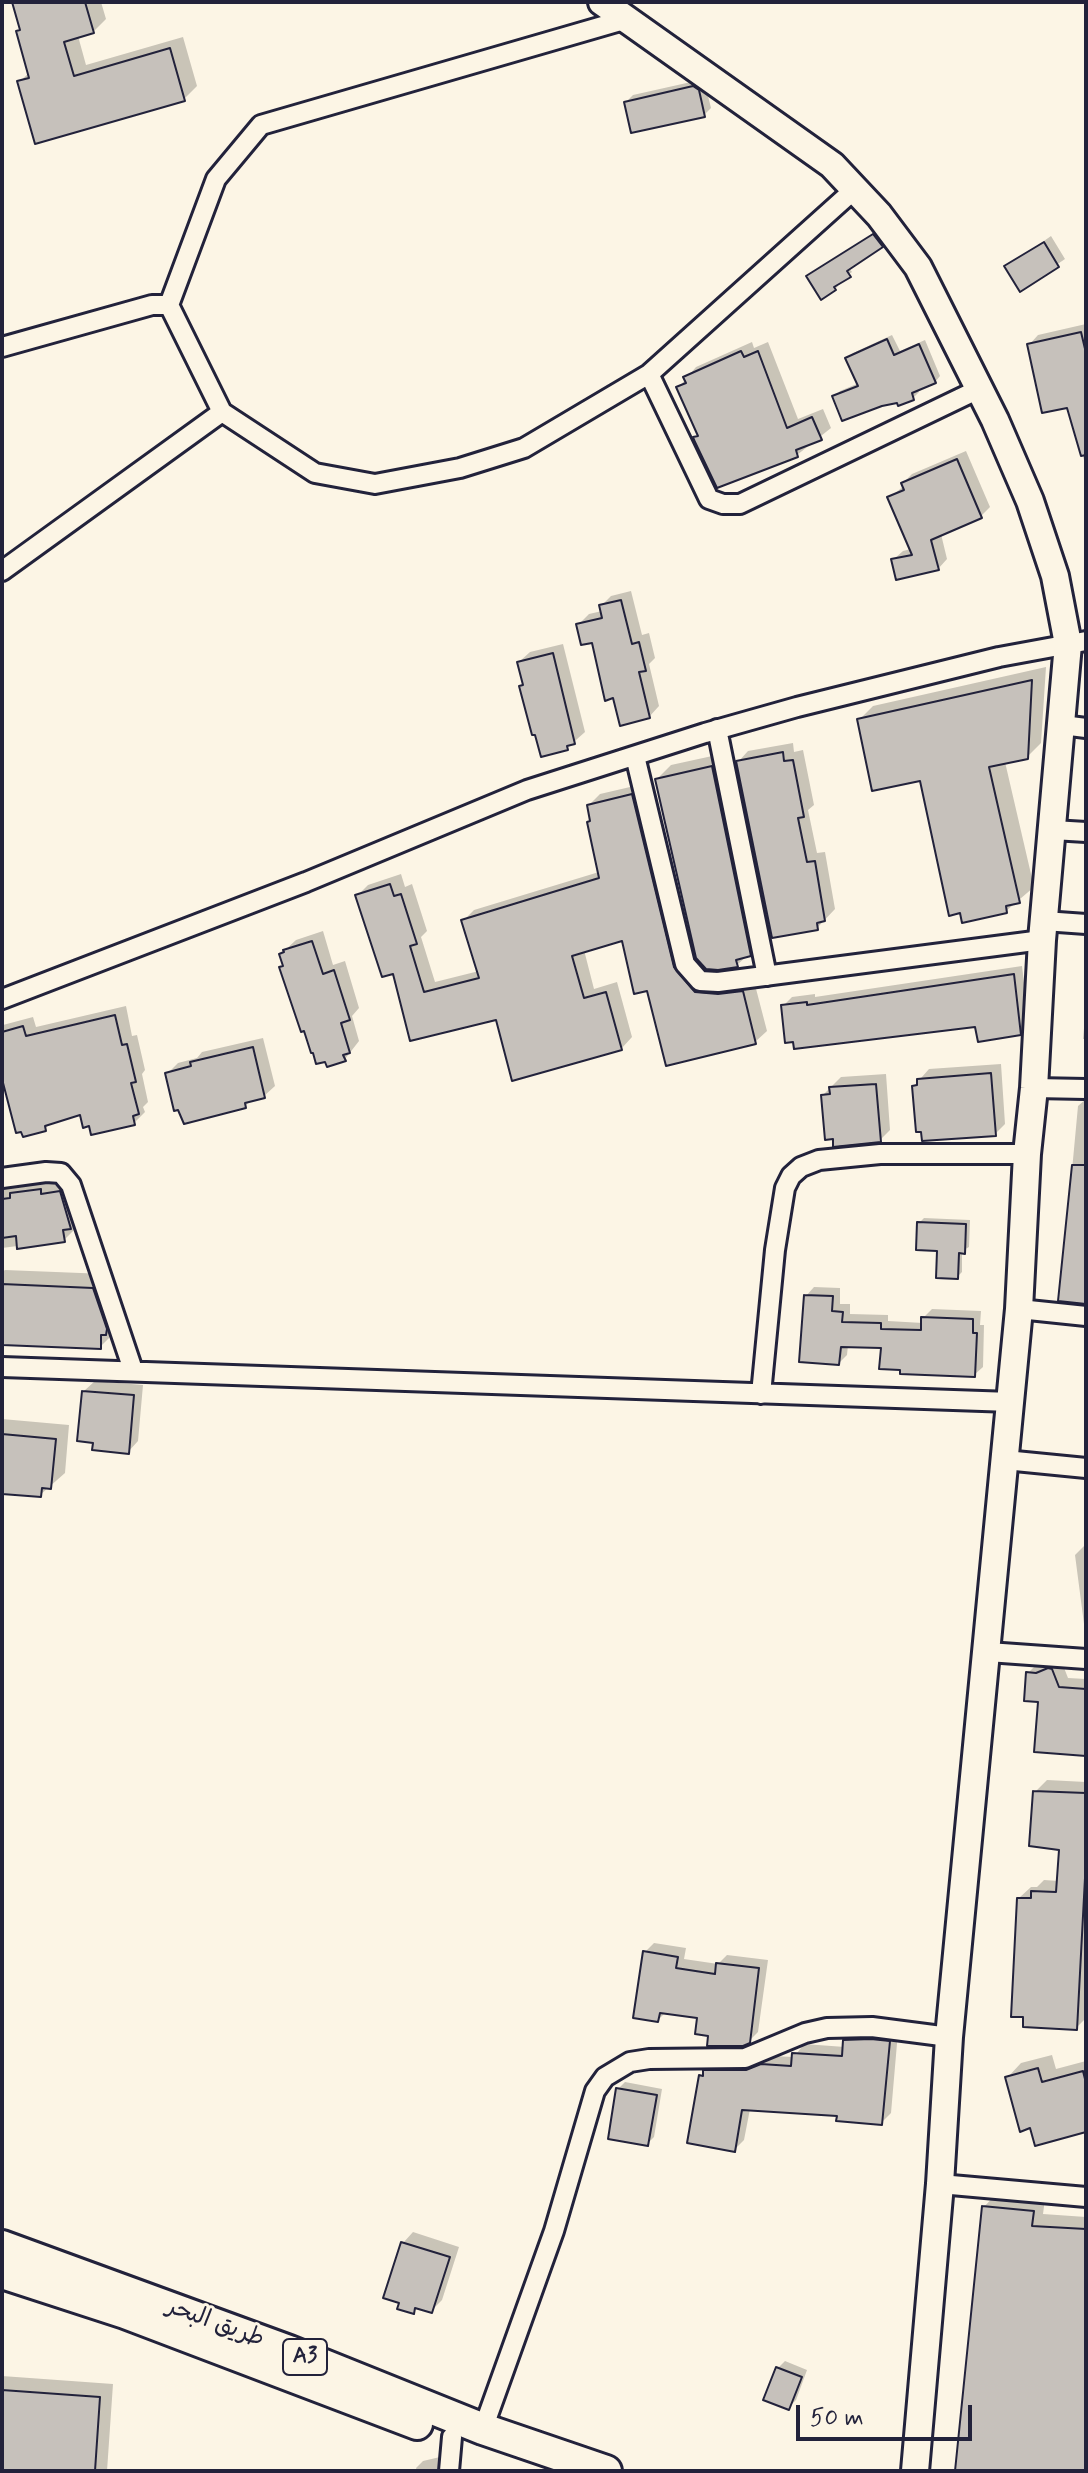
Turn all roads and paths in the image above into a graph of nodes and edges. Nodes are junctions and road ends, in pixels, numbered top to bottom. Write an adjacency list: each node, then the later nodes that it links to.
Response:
1 (602, 2): 2 (main road)
2 (627, 19): 3 (main road); 4 (street)
3 (856, 188): 6 (street); 7 (main road)
4 (169, 305): 5 (street); 8 (street)
5 (2, 347)
6 (649, 374): 7 (street); 8 (street)
7 (979, 389): 10 (main road)
8 (222, 412): 9 (street)
9 (2, 571)
10 (1077, 643): 11 (main road); 12 (street)
11 (1074, 726): 14 (main road)
12 (717, 729): 13 (street); 18 (street)
13 (635, 756): 18 (street); 19 (street)
14 (1053, 830): 15 (street); 17 (main road)
15 (1086, 832)
16 (1086, 924): 17 (street)
17 (1043, 930): 18 (street); 20 (main road)
18 (767, 976)
19 (2, 999)
20 (1034, 1088): 21 (street); 22 (main road)
21 (1086, 1089)
22 (1027, 1154): 24 (main road); 28 (street)
23 (2, 1178): 27 (street)
24 (1019, 1309): 25 (street); 29 (main road)
25 (1086, 1316)
26 (2, 1367): 27 (street)
27 (133, 1370): 28 (street)
28 (761, 1394): 29 (street)
29 (1011, 1402): 30 (main road)
30 (1005, 1460): 31 (street); 32 (main road)
31 (1086, 1468)
32 (988, 1652): 33 (street); 34 (main road)
33 (1086, 1659)
34 (949, 2037): 35 (main road); 39 (street)
35 (940, 2184): 36 (street); 44 (main road)
36 (1086, 2197)
37 (2, 2246): 39 (highway, طريق البحر / A3)
38 (2, 2273): 40 (highway, طريق البحر / A3)
39 (483, 2429): 43 (highway, طريق البحر / A3)
40 (452, 2437): 41 (street); 42 (highway, طريق البحر / A3)
41 (449, 2471)
42 (544, 2471)
43 (606, 2471)
44 (915, 2471)

